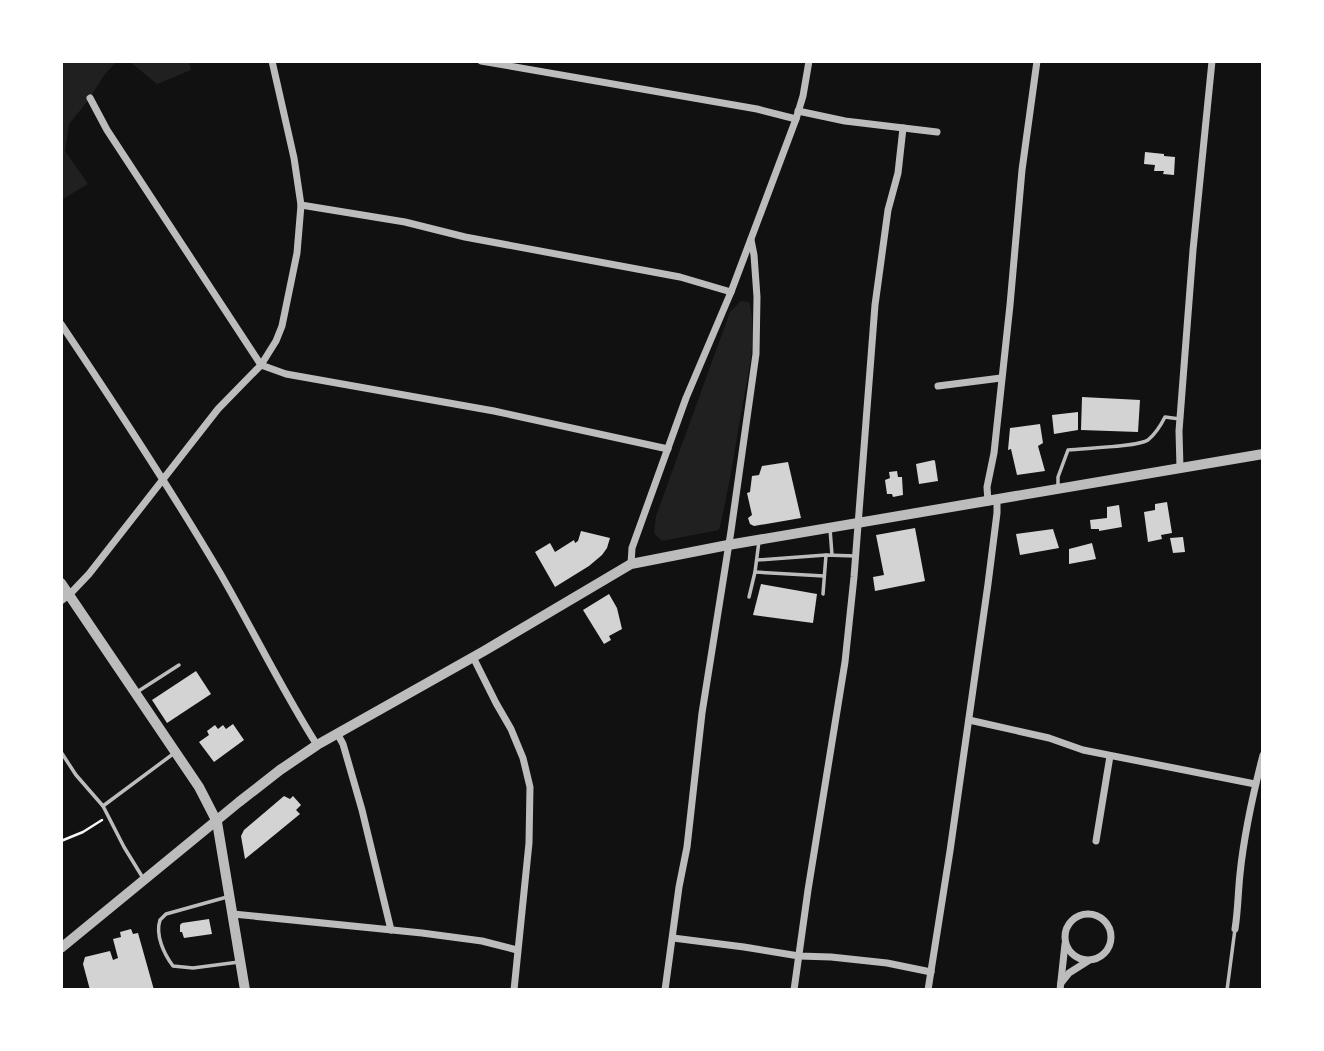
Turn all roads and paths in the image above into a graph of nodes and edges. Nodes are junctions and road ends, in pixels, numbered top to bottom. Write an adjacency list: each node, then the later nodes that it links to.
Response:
1 (272, 61): 10 (street)
2 (481, 61): 7 (street)
3 (809, 61): 7 (street)
4 (1037, 61): 15 (street)
5 (1212, 61): 17 (street)
6 (90, 98): 14 (street)
7 (797, 115): 8 (street); 11 (street)
8 (903, 128): 9 (street); 24 (street)
9 (937, 132)
10 (302, 205): 12 (street); 14 (street)
11 (751, 240): 12 (street); 27 (street)
12 (731, 292): 18 (street)
13 (61, 324): 21 (street)
14 (261, 365): 18 (street); 21 (street)
15 (1001, 378): 16 (street); 23 (street)
16 (938, 386)
17 (1180, 419): 20 (street); 22 (lane)
18 (668, 449): 31 (street)
19 (1263, 454): 20 (street)
20 (1180, 468): 22 (street)
21 (163, 479): 37 (street); 43 (street)
22 (1058, 489): 23 (street)
23 (993, 501): 24 (street); 41 (street)
24 (857, 524): 25 (street); 29 (street)
25 (830, 528): 26 (street); 28 (lane)
26 (759, 540): 27 (street); 30 (lane)
27 (728, 545): 31 (street); 59 (street)
28 (829, 555): 29 (lane); 30 (lane); 33 (lane)
29 (855, 556): 63 (street)
30 (757, 560): 32 (lane)
31 (631, 564): 38 (street)
32 (755, 572): 33 (lane); 36 (lane)
33 (824, 576): 35 (lane)
34 (61, 583): 37 (street)
35 (822, 594)
36 (749, 597)
37 (65, 598): 40 (street)
38 (473, 657): 42 (street); 62 (street)
39 (179, 665): 40 (lane)
40 (136, 693): 45 (street)
41 (969, 720): 47 (street); 66 (street)
42 (337, 733): 43 (street); 58 (street)
43 (317, 745): 51 (street)
44 (61, 752): 49 (lane)
45 (175, 752): 49 (lane); 51 (street)
46 (1263, 755): 48 (street)
47 (1110, 756): 48 (street); 53 (street)
48 (1255, 784): 57 (street)
49 (103, 806): 54 (lane)
50 (104, 818): 52 (path)
51 (217, 821): 54 (street); 55 (street)
52 (61, 841)
53 (1096, 841)
54 (144, 880): 61 (street)
55 (230, 896): 56 (street); 65 (lane)
56 (233, 914): 58 (street); 65 (street)
57 (1235, 929): 73 (lane)
58 (391, 930): 62 (street)
59 (673, 938): 63 (street); 70 (street)
60 (1065, 943): 64 (street); 64 (street); 67 (street)
61 (61, 948)
62 (517, 950): 69 (street)
63 (799, 956): 66 (street); 71 (street)
64 (1088, 961): 67 (street)
65 (241, 962): 68 (street)
66 (931, 972): 72 (street)
67 (1060, 987)
68 (245, 990)
69 (514, 990)
70 (665, 990)
71 (794, 990)
72 (928, 990)
73 (1227, 990)

